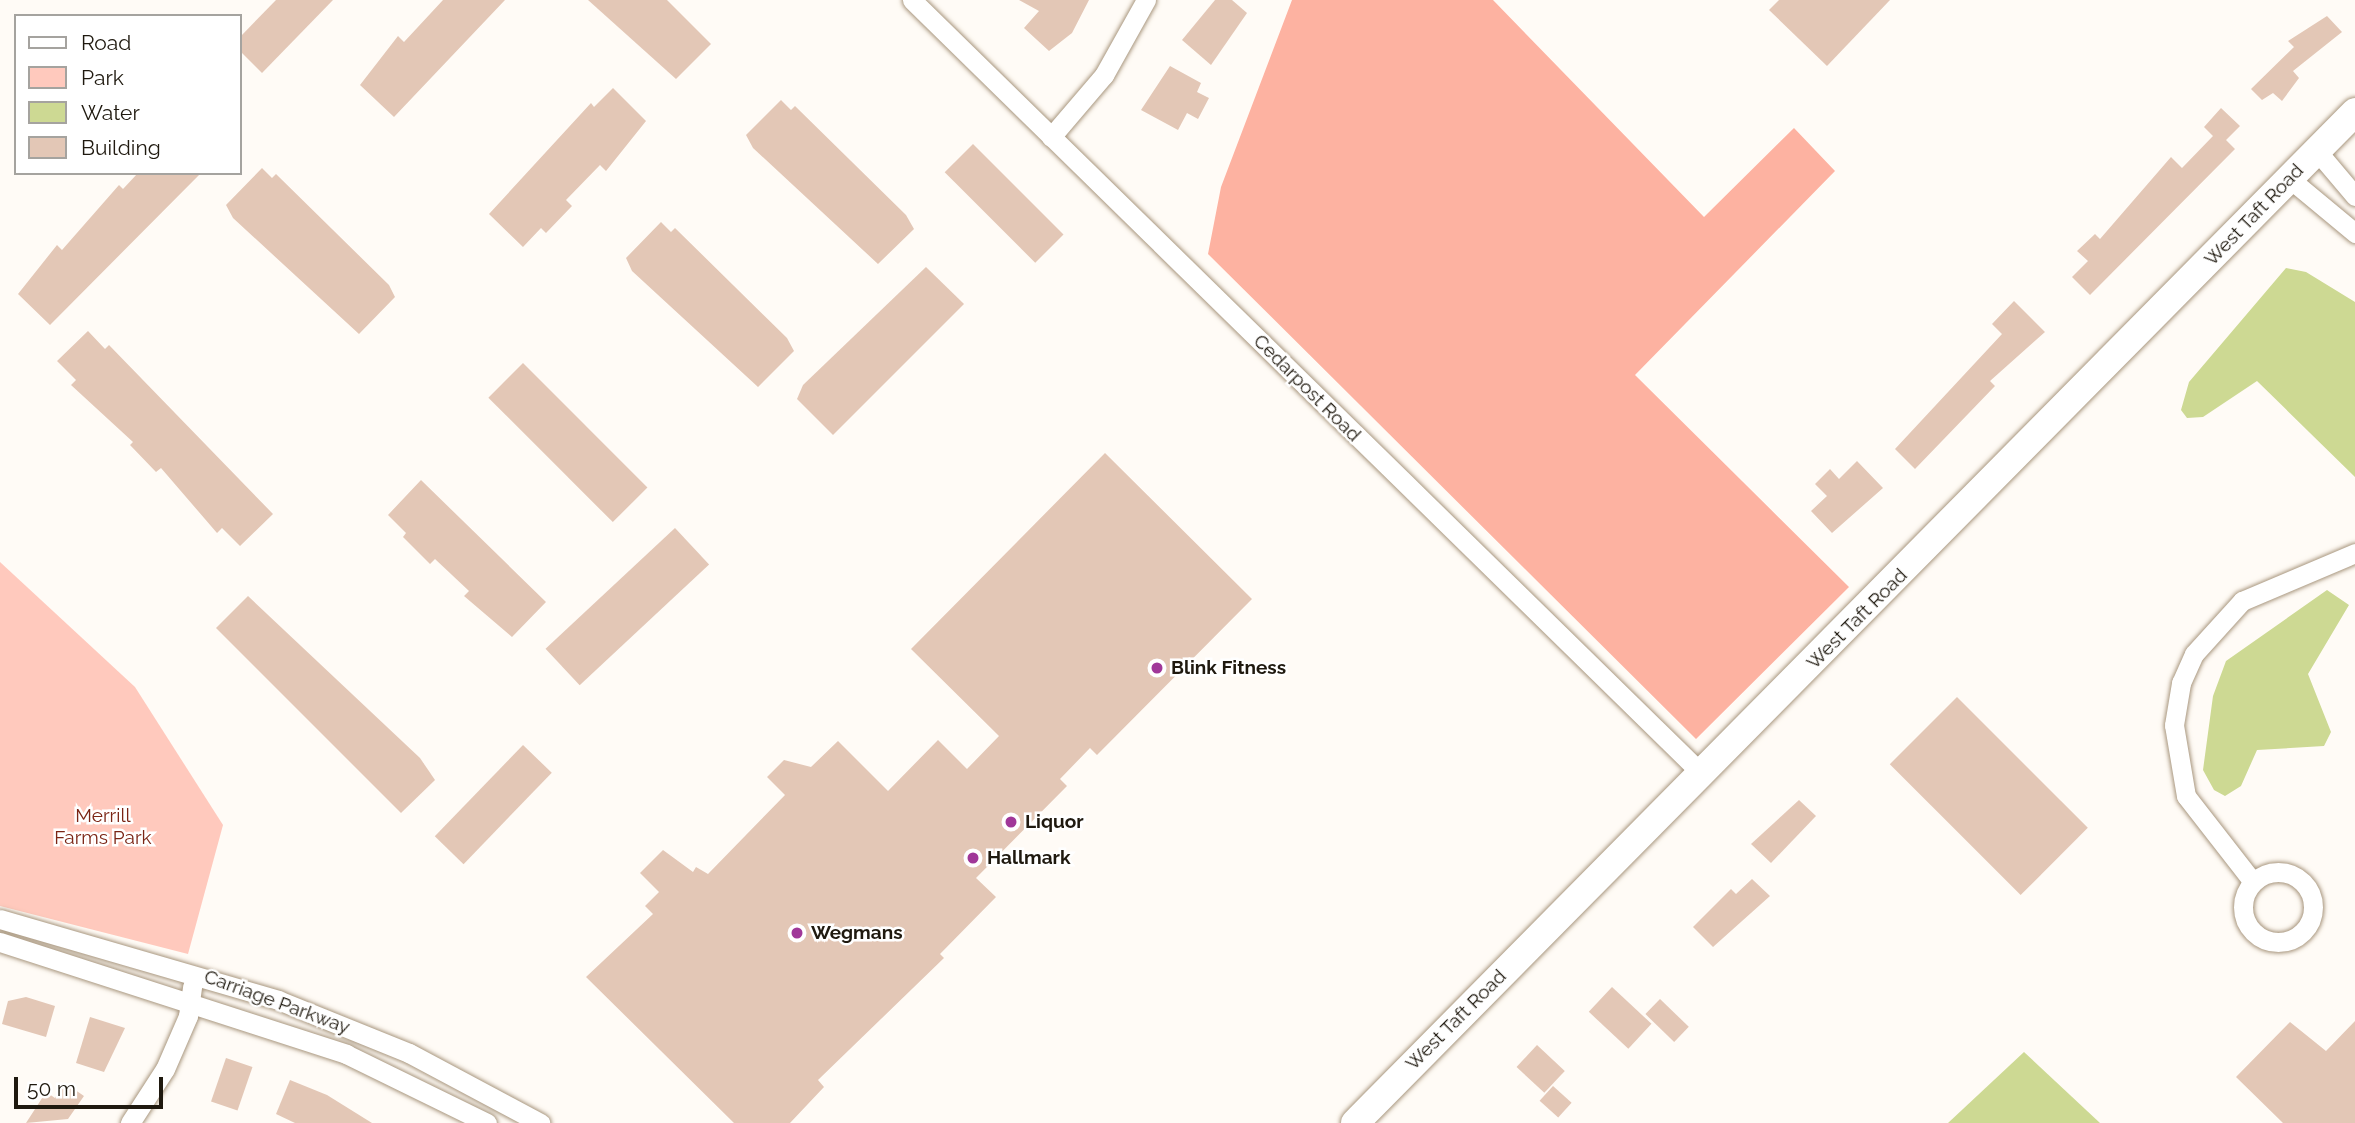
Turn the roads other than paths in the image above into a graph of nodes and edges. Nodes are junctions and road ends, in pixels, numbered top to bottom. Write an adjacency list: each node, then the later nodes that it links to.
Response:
1 (912, 0): 4 (street, Cedarpost Road)
2 (1146, 0): 4 (street)
3 (2355, 112): 5 (main road, West Taft Road)
4 (1051, 138): 10 (street, Cedarpost Road)
5 (2317, 151): 6 (main road, West Taft Road); 7 (street)
6 (2290, 179): 8 (street); 10 (main road, West Taft Road)
7 (2355, 196)
8 (2355, 233)
9 (2355, 553): 11 (street)
10 (1703, 775): 19 (main road, West Taft Road)
11 (2253, 882)
12 (0, 919): 14 (street, Carriage Parkway)
13 (0, 942): 15 (street, Carriage Parkway)
14 (194, 972): 15 (street); 18 (street, Carriage Parkway)
15 (190, 998): 16 (street); 17 (street, Carriage Parkway)
16 (131, 1123)
17 (487, 1123)
18 (540, 1123)
19 (1355, 1123)

